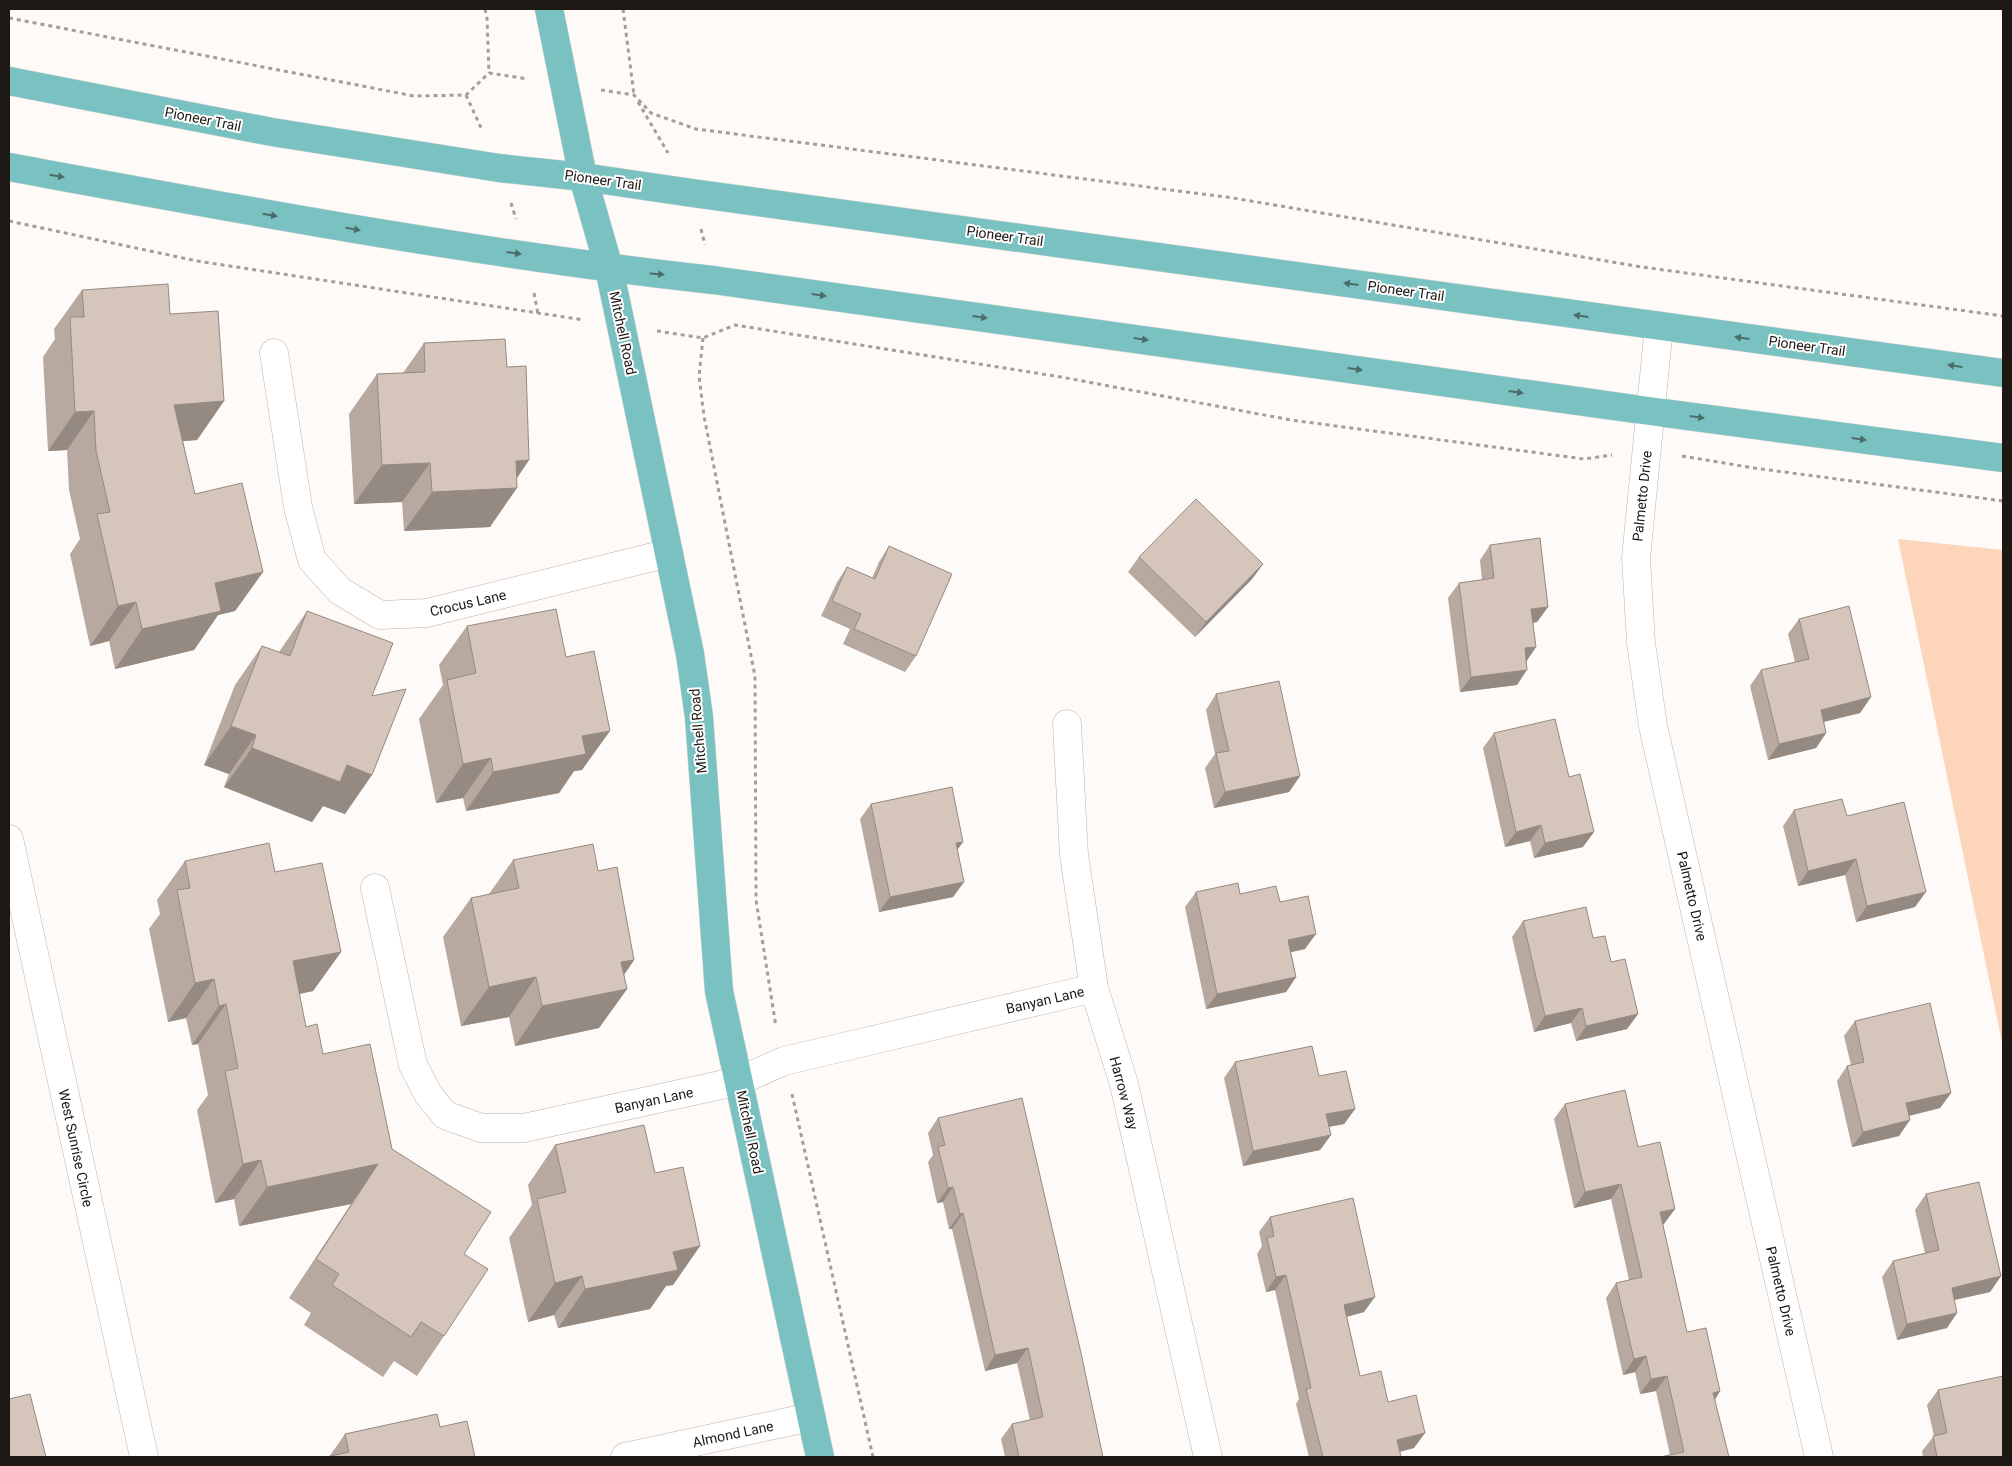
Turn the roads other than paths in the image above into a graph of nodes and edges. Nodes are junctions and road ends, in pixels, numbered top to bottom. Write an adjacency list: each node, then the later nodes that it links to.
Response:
1 (549, 9): 4 (main road, Mitchell Road)
2 (9, 82): 4 (main road, Pioneer Trail)
3 (9, 167): 5 (main road, one-way to 5)
4 (584, 177): 5 (main road, Mitchell Road); 6 (main road, Pioneer Trail, one-way to 4)
5 (609, 268): 9 (main road, one-way to 9); 11 (main road, Mitchell Road)
6 (1659, 326): 8 (main road, Pioneer Trail, one-way to 6); 9 (street, Palmetto Drive)
7 (274, 353): 11 (street, Crocus Lane)
8 (2003, 373)
9 (1649, 411): 10 (main road, one-way to 10); 22 (street, Palmetto Drive)
10 (2003, 458)
11 (669, 553): 16 (main road, Mitchell Road)
12 (1067, 724): 15 (street, Harrow Way)
13 (9, 840): 18 (street, West Sunrise Circle)
14 (375, 888): 16 (street, Banyan Lane)
15 (1094, 988): 16 (street, Banyan Lane); 21 (street, Harrow Way)
16 (739, 1081): 17 (main road, Mitchell Road)
17 (811, 1417): 19 (street, Almond Lane); 20 (main road, Mitchell Road)
18 (144, 1457)
19 (625, 1457)
20 (820, 1457)
21 (1208, 1457)
22 (1819, 1457)

